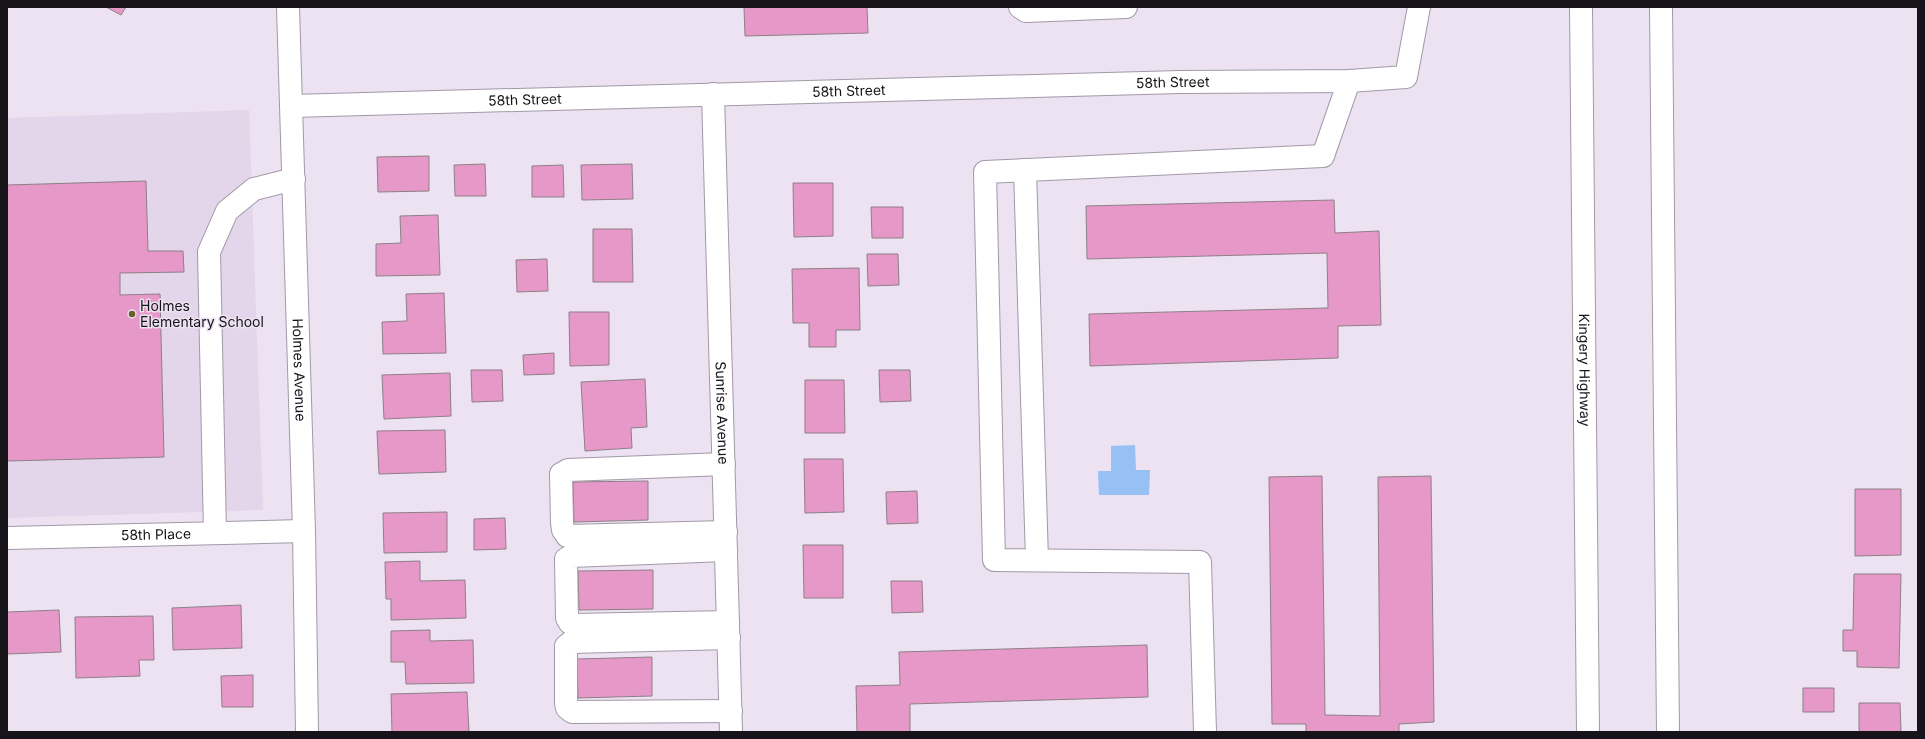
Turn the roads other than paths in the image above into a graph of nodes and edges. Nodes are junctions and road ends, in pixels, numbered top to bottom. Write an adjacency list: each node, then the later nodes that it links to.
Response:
1 (288, 7): 9 (main road, Holmes Avenue)
2 (1020, 7): 3 (main road)
3 (1126, 7)
4 (1419, 7): 7 (main road, 58th Street)
5 (1581, 7): 22 (main road, Kingery Highway)
6 (1662, 7): 23 (main road)
7 (1349, 81): 8 (main road, 58th Street); 10 (main road)
8 (713, 94): 9 (main road, 58th Street); 12 (main road, Sunrise Avenue)
9 (292, 106): 11 (main road, Holmes Avenue)
10 (1025, 170): 17 (main road); 17 (main road)
11 (294, 179): 13 (main road, Holmes Avenue); 14 (main road)
12 (724, 464): 16 (main road, Sunrise Avenue); 16 (main road)
13 (304, 531): 14 (main road, 58th Place); 20 (main road, Holmes Avenue)
14 (216, 533): 15 (main road, 58th Place)
15 (7, 538)
16 (726, 541): 18 (main road, Sunrise Avenue); 18 (main road)
17 (1036, 560): 21 (main road)
18 (728, 630): 19 (main road, Sunrise Avenue); 19 (main road)
19 (731, 721)
20 (307, 732)
21 (1205, 732)
22 (1588, 732)
23 (1668, 732)

